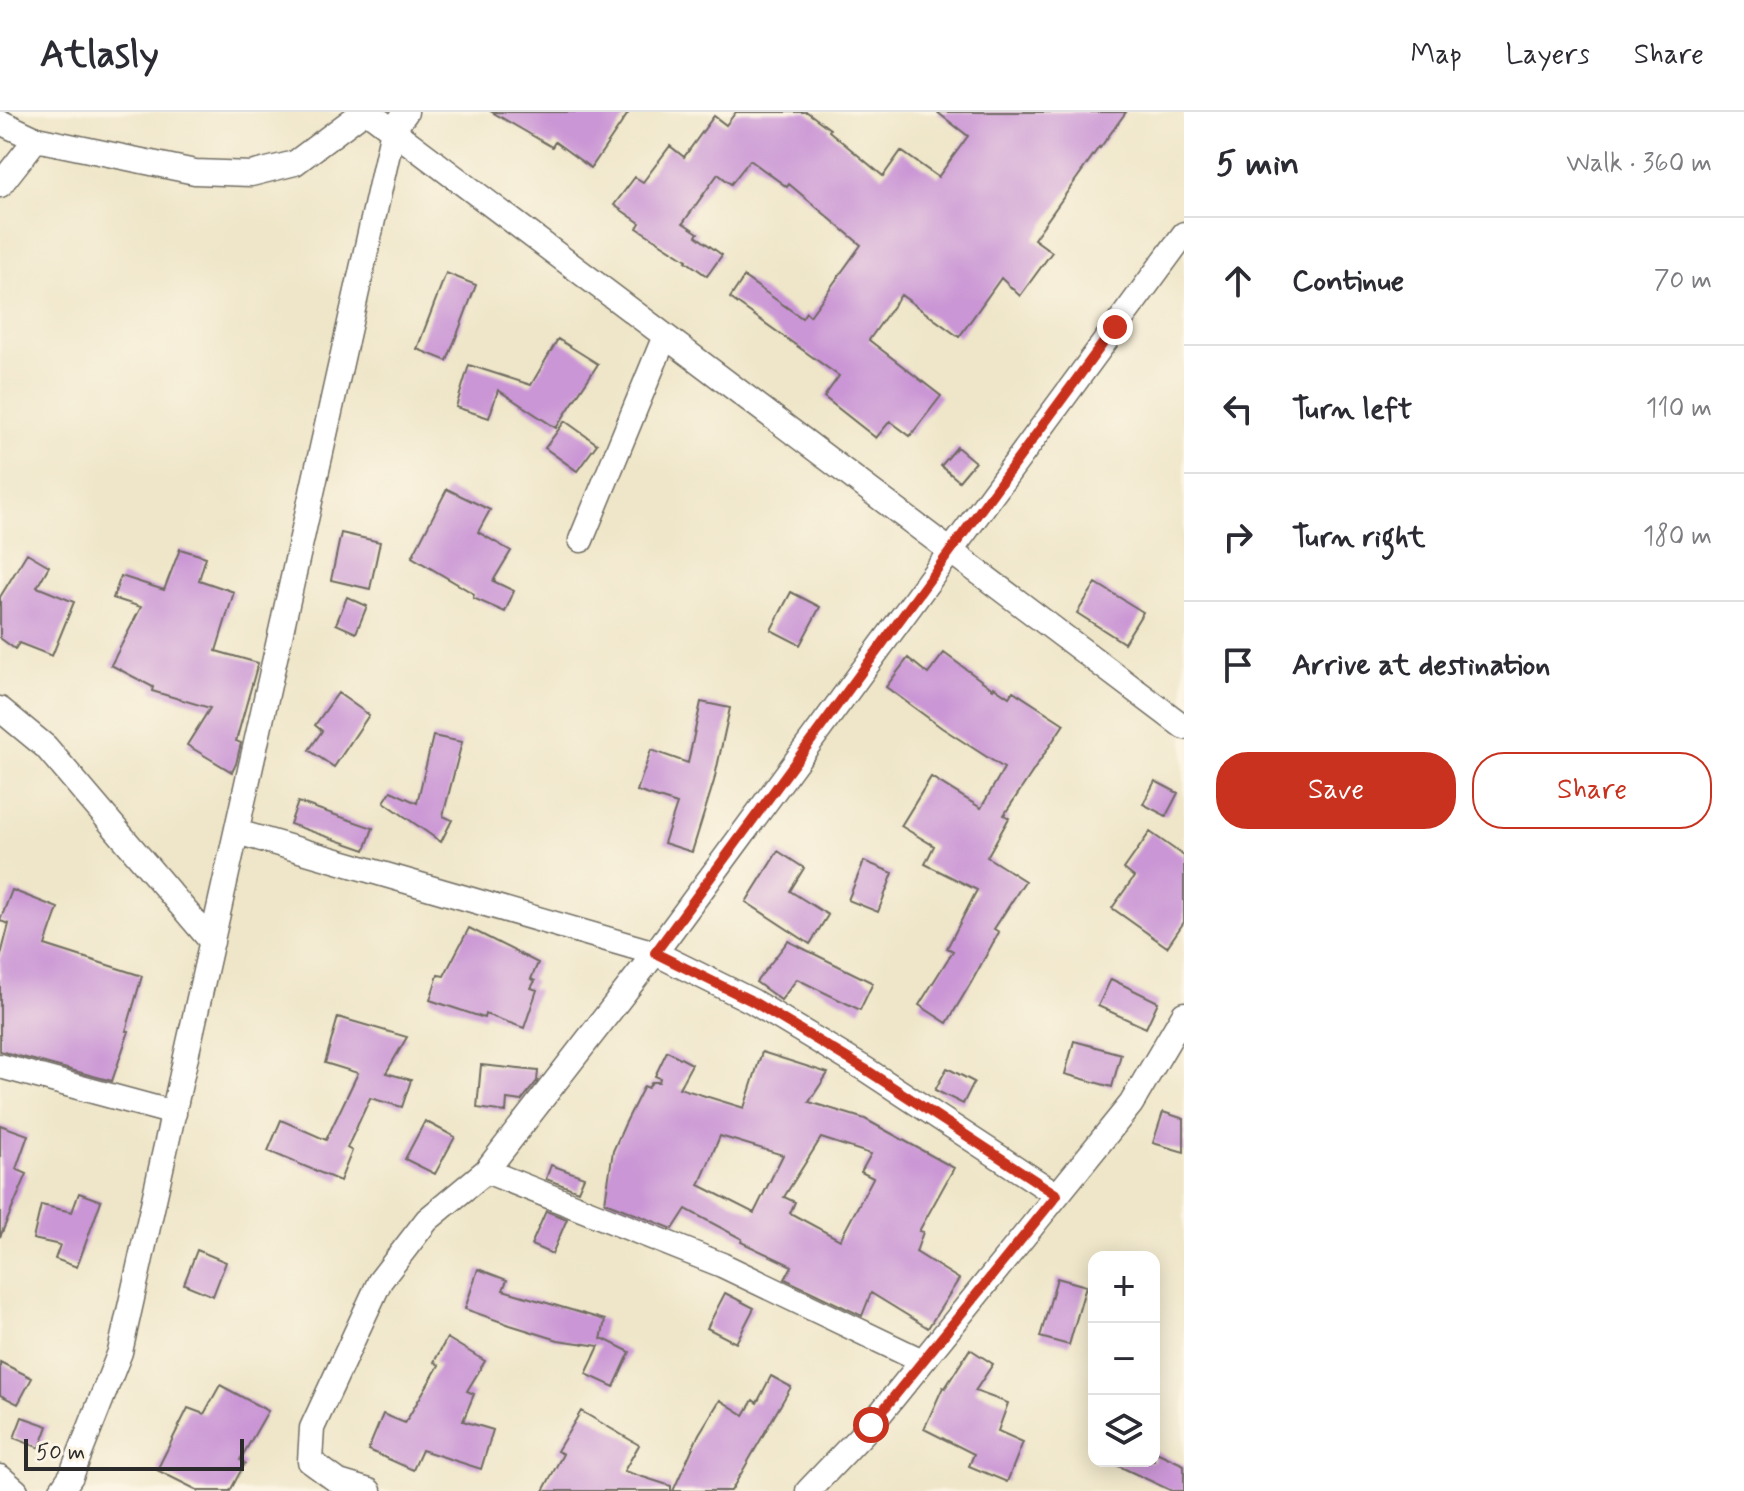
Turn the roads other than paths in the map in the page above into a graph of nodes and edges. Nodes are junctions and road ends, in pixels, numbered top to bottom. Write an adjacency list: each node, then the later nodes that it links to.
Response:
1 (365, 112): 2 (street); 4 (street)
2 (399, 121): 7 (street); 12 (street)
3 (0, 122): 4 (street)
4 (36, 139): 5 (street)
5 (0, 185)
6 (1184, 234): 9 (street)
7 (665, 336): 8 (street); 9 (street)
8 (581, 540)
9 (950, 551): 11 (street); 14 (street)
10 (0, 709): 13 (street)
11 (1184, 727)
12 (237, 832): 13 (street); 14 (street)
13 (212, 942): 17 (street)
14 (655, 953): 18 (street); 19 (street)
15 (1184, 1014): 19 (street)
16 (0, 1066): 17 (street)
17 (174, 1113): 23 (street)
18 (486, 1171): 20 (street); 24 (street)
19 (1057, 1195): 20 (street)
20 (922, 1361): 25 (street)
21 (0, 1477): 22 (street)
22 (16, 1491)
23 (61, 1491)
24 (369, 1491)
25 (808, 1491)

